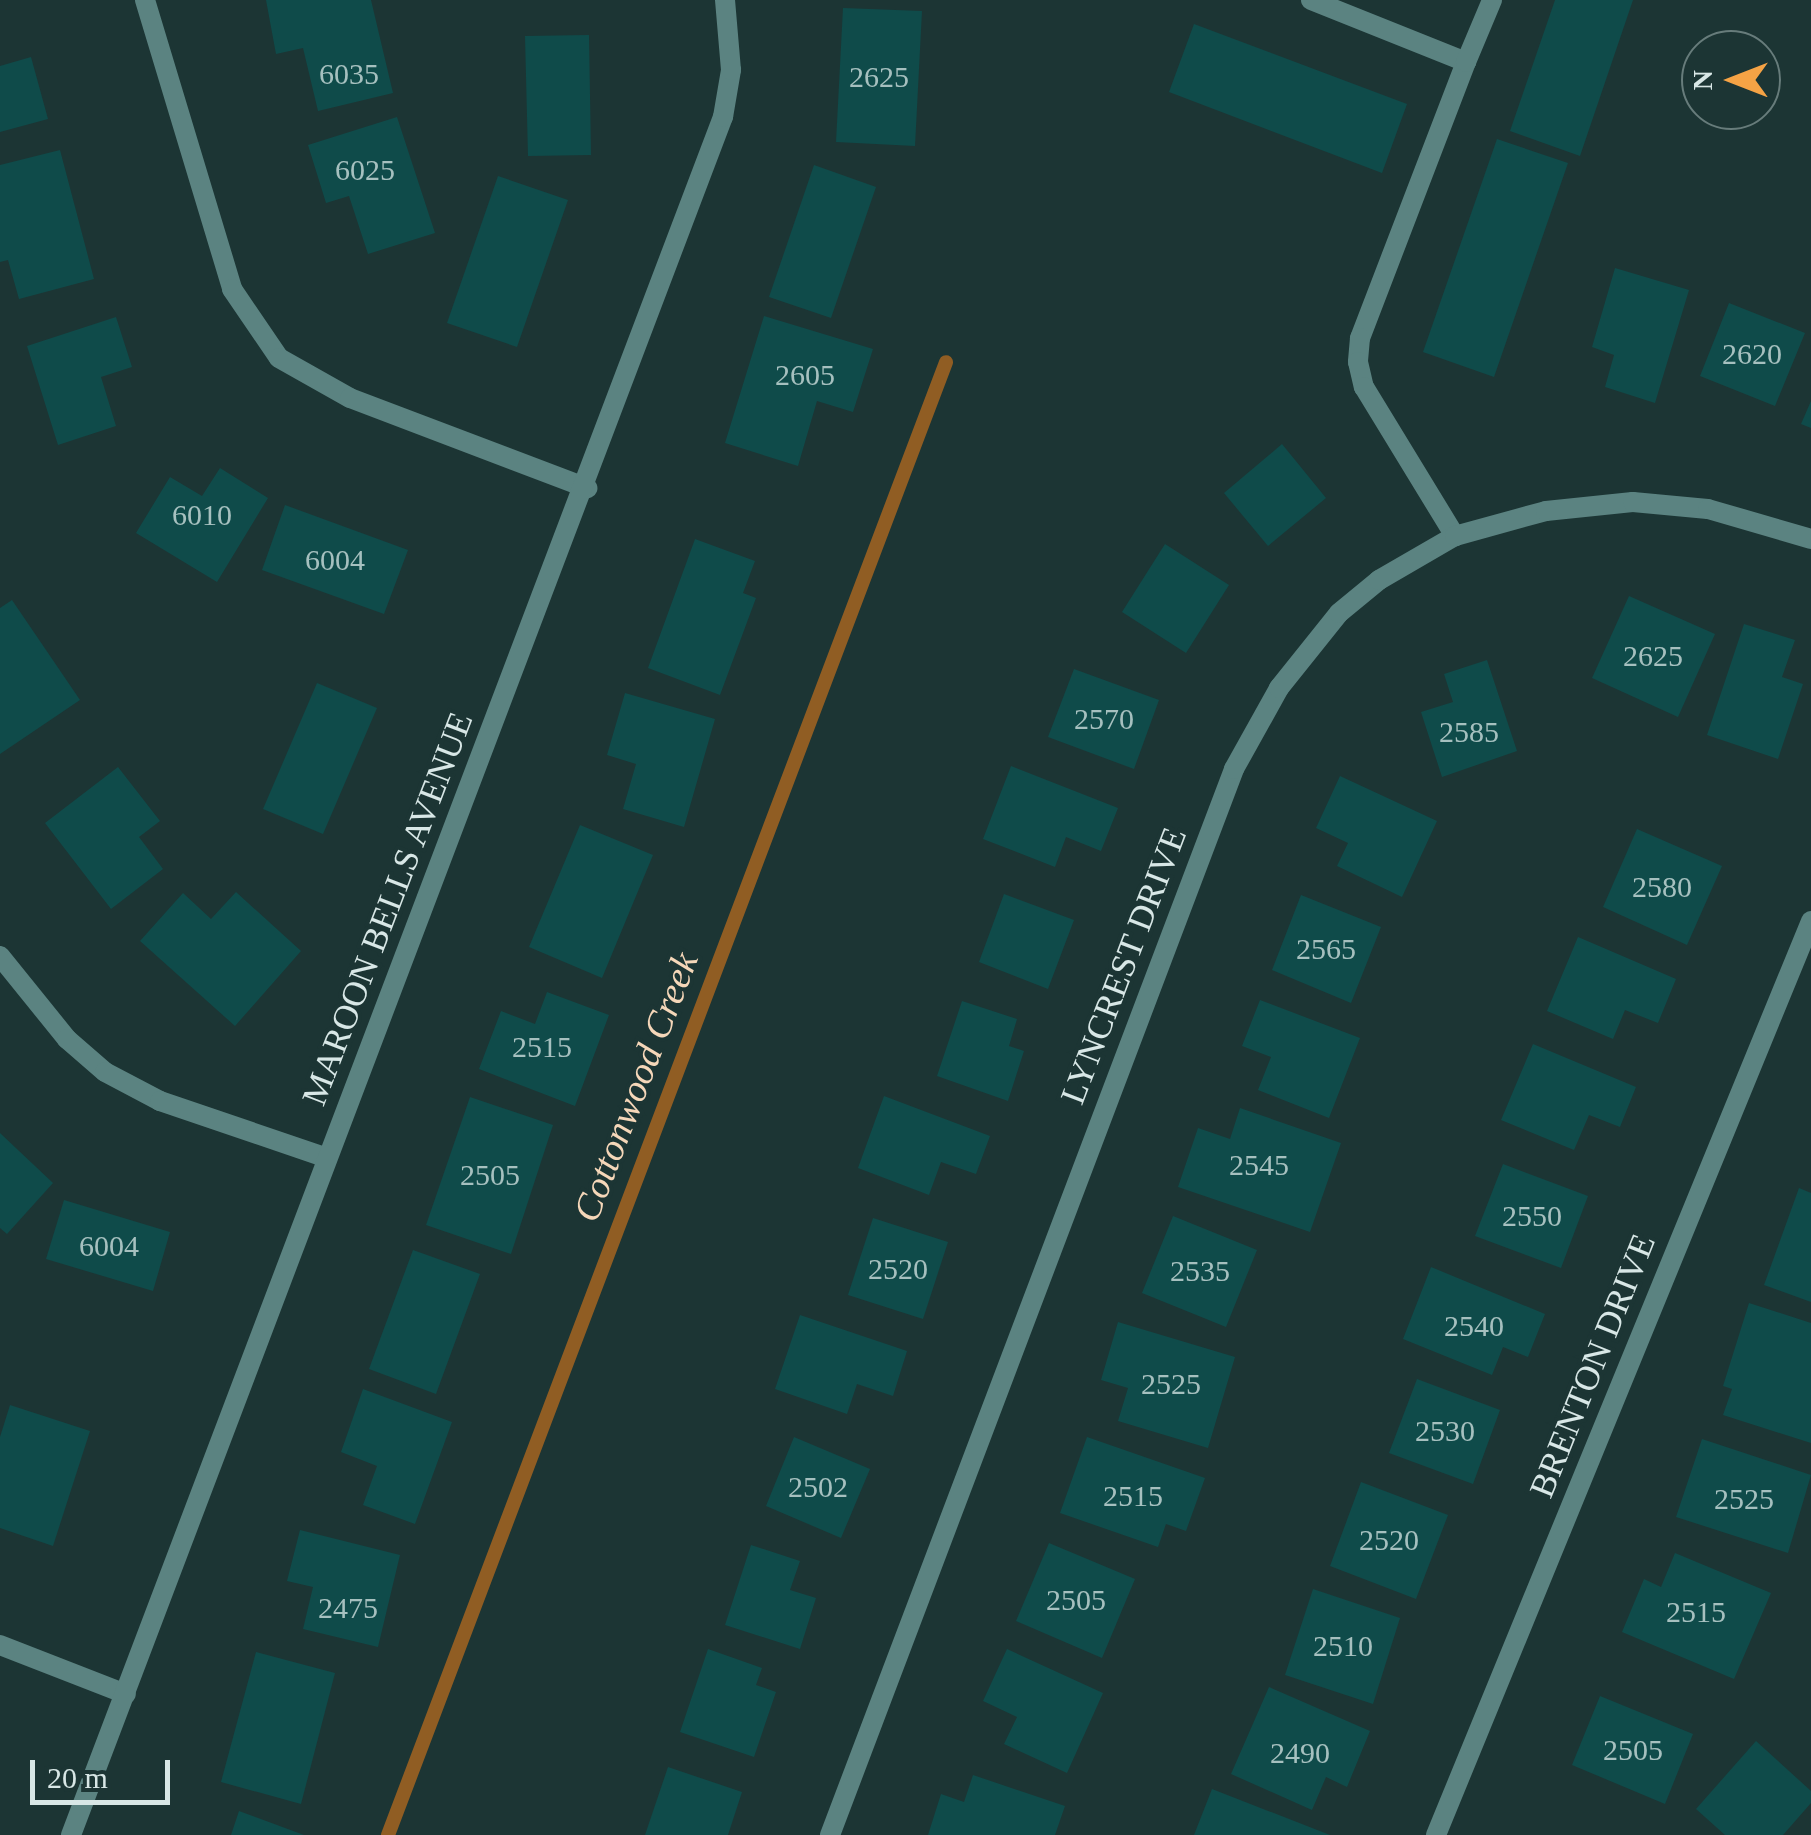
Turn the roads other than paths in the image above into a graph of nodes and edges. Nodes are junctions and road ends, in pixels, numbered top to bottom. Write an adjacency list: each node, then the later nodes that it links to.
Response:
1 (145, 0): 6 (street)
2 (725, 0): 6 (street, MAROON BELLS AVENUE)
3 (1310, 0): 5 (street)
4 (1492, 0): 5 (street)
5 (1466, 62): 7 (street)
6 (586, 488): 11 (street, MAROON BELLS AVENUE)
7 (1454, 536): 8 (street, LYNCREST DRIVE); 15 (street, LYNCREST DRIVE)
8 (1811, 539)
9 (1811, 921): 16 (street, BRENTON DRIVE)
10 (0, 956): 11 (street)
11 (327, 1158): 13 (street, MAROON BELLS AVENUE)
12 (0, 1645): 13 (street)
13 (126, 1694): 14 (street, MAROON BELLS AVENUE)
14 (71, 1835)
15 (830, 1835)
16 (1436, 1835)

